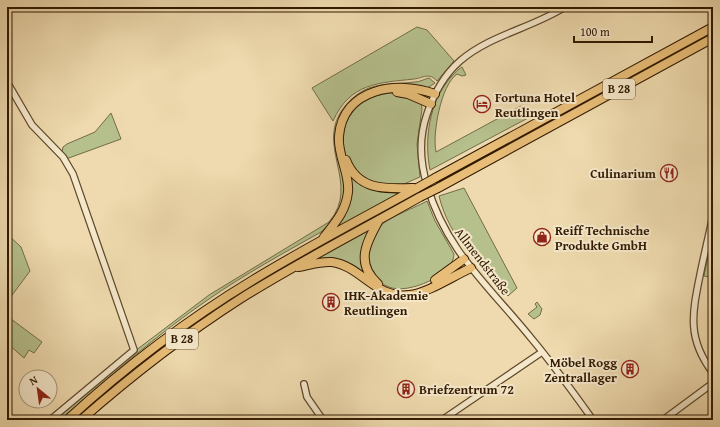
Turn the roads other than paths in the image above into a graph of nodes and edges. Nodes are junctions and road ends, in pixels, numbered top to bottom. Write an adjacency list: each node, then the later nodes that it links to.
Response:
1 (565, 7): 5 (street, Allmendstraße)
2 (713, 27): 7 (highway, B 28, bridge)
3 (713, 38): 9 (highway, B 28, bridge)
4 (7, 82): 18 (street)
5 (435, 94): 6 (street, Allmendstraße); 10 (highway)
6 (431, 104): 7 (highway); 11 (street, Allmendstraße)
7 (417, 188): 10 (highway, B 28)
8 (713, 215): 15 (street)
9 (379, 220): 11 (highway); 12 (highway, B 28)
10 (320, 241): 19 (highway, B 28)
11 (464, 259): 13 (street, Allmendstraße)
12 (292, 268): 13 (highway); 20 (highway, B 28)
13 (471, 268): 14 (street, Allmendstraße)
14 (542, 352): 22 (street); 23 (street, Allmendstraße)
15 (713, 373)
16 (713, 383): 24 (street)
17 (304, 384): 21 (street)
18 (50, 420)
19 (68, 420)
20 (81, 420)
21 (323, 420)
22 (442, 420)
23 (593, 420)
24 (663, 420)

